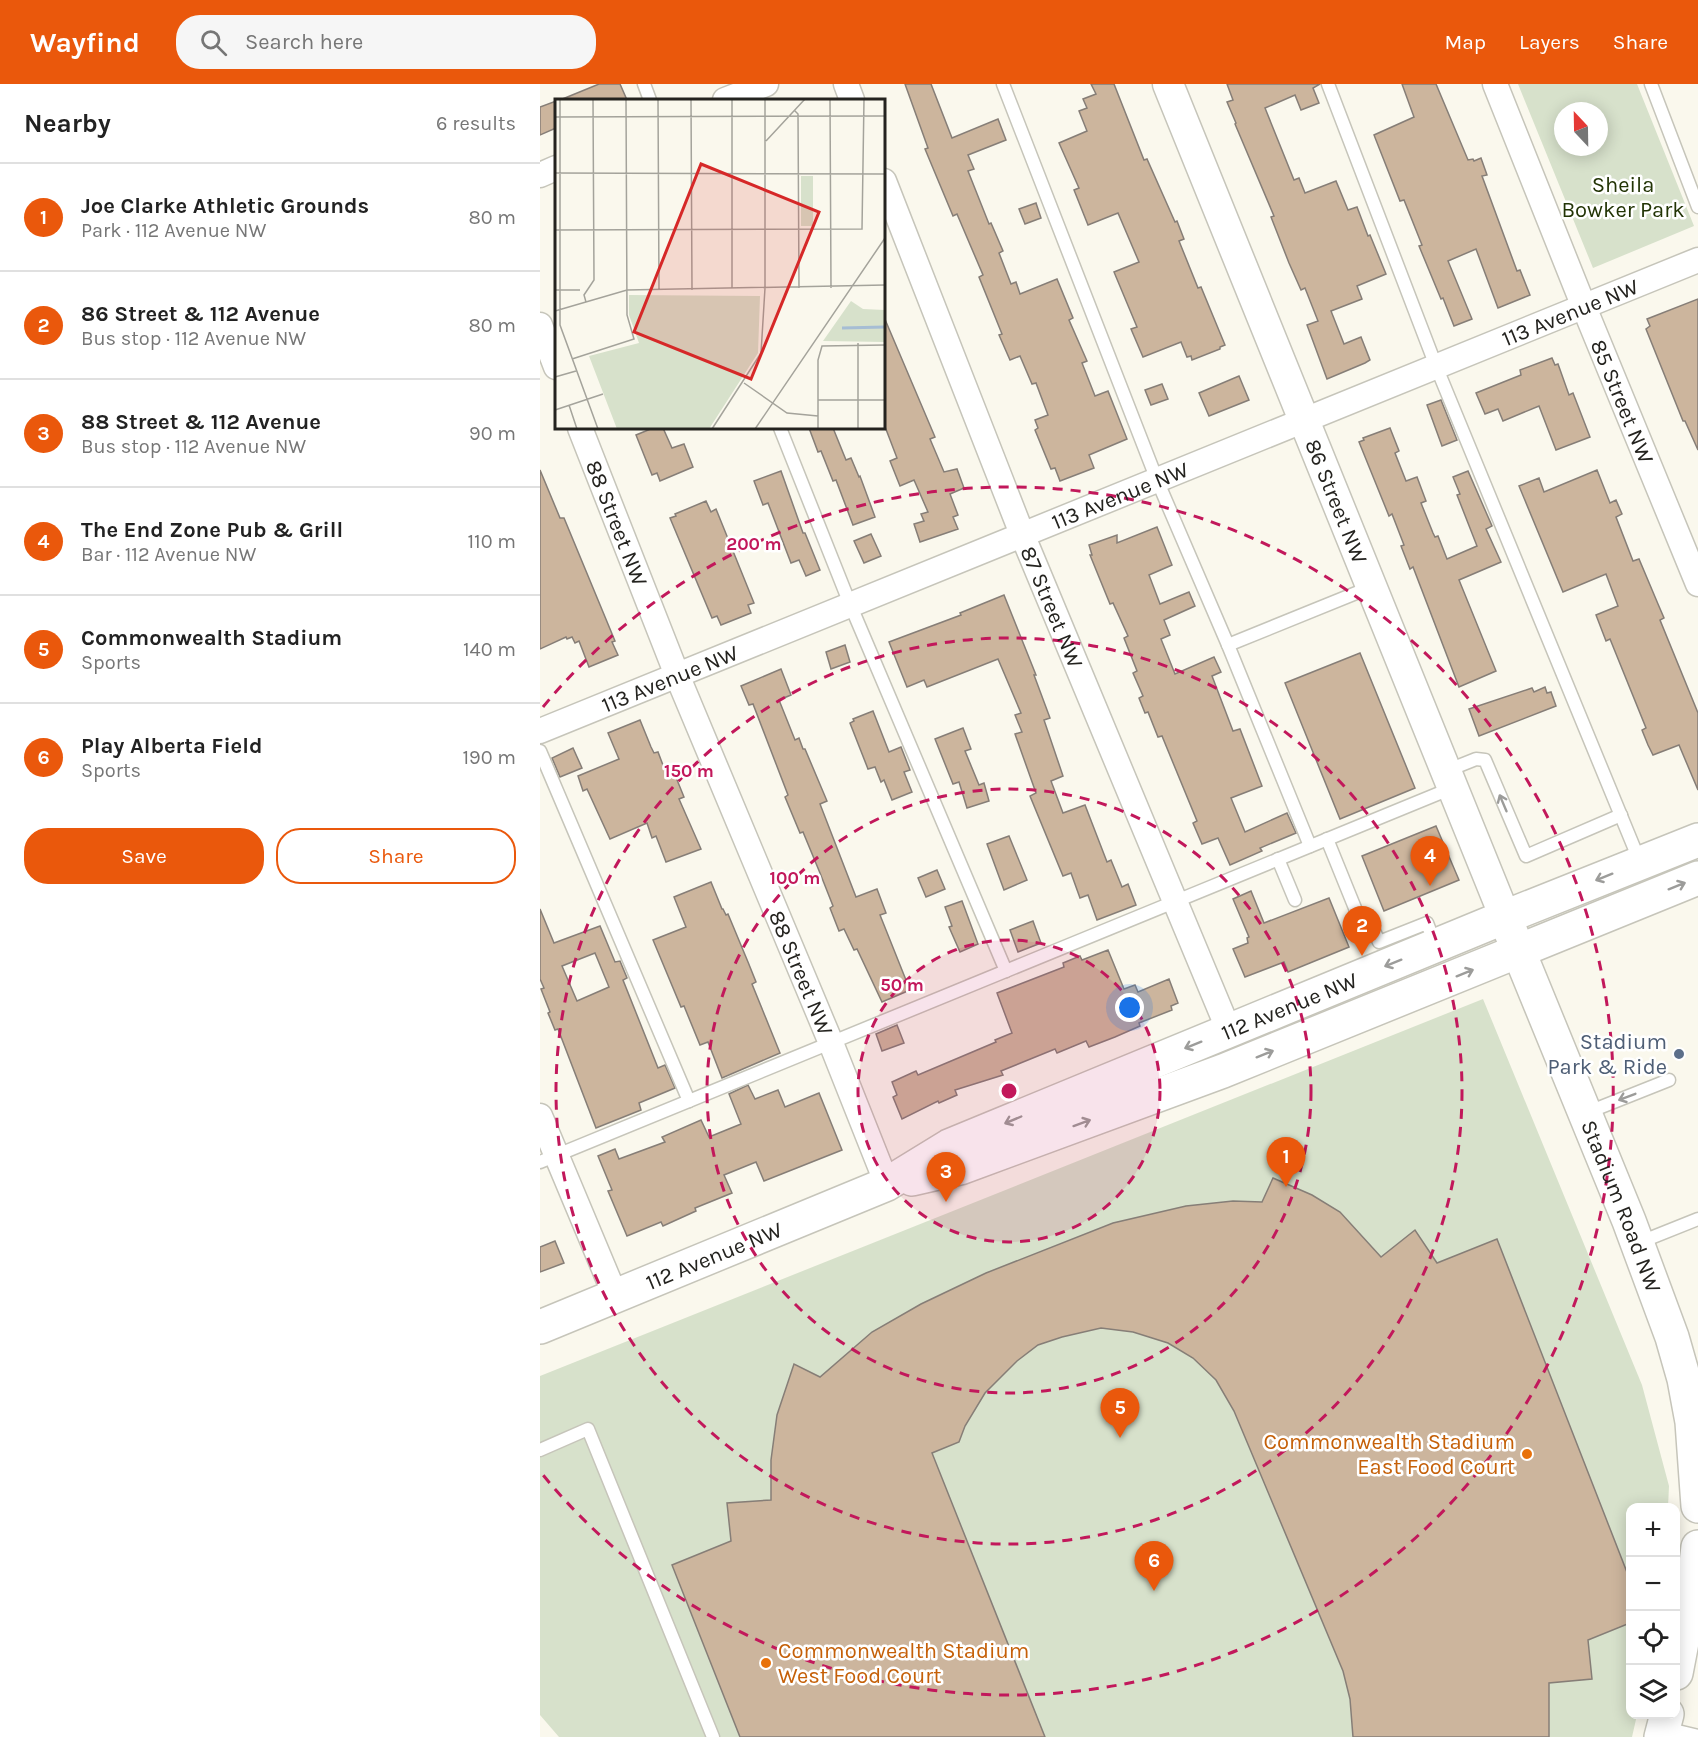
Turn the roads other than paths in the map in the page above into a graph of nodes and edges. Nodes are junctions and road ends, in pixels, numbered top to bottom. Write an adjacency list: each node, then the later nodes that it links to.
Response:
1 (644, 84): 9 (lane)
2 (766, 84): 10 (street)
3 (846, 84): 11 (street)
4 (1003, 84): 24 (lane)
5 (1168, 84): 21 (street, 86 Street NW)
6 (1328, 84): 20 (lane)
7 (1495, 84): 17 (street, 85 Street NW)
8 (1651, 84): 15 (lane)
9 (650, 99)
10 (728, 99)
11 (852, 99)
12 (555, 168): 13 (street)
13 (540, 175)
14 (885, 184): 25 (street, 87 Street NW)
15 (1698, 207)
16 (1698, 260): 17 (street, 113 Avenue NW)
17 (1584, 307): 20 (street, 113 Avenue NW); 26 (street, 85 Street NW)
18 (540, 325): 19 (street)
19 (555, 364)
20 (1436, 366): 21 (street, 113 Avenue NW); 34 (lane)
21 (1303, 421): 24 (street, 113 Avenue NW); 27 (street, 86 Street NW)
22 (580, 429): 30 (street, 88 Street NW)
23 (780, 429): 28 (lane)
24 (1157, 480): 25 (street, 113 Avenue NW); 29 (lane)
25 (1022, 534): 28 (street, 113 Avenue NW); 42 (street, 87 Street NW)
26 (1698, 584)
27 (1371, 587): 29 (lane); 33 (street, 86 Street NW)
28 (850, 604): 30 (street, 113 Avenue NW); 46 (lane)
29 (1228, 645): 37 (lane)
30 (677, 675): 31 (street, 113 Avenue NW); 48 (street, 88 Street NW)
31 (540, 731)
32 (540, 751): 50 (lane)
33 (1450, 779): 34 (lane, one-way to 33); 35 (lane); 43 (street, 86 Street NW)
34 (1621, 815): 39 (lane)
35 (1327, 839): 37 (lane); 44 (lane)
36 (1698, 840): 39 (main road, 112 Avenue NW)
37 (1310, 846): 38 (lane)
38 (1278, 859): 41 (lane); 42 (lane)
39 (1640, 862): 43 (main road, 112 Avenue NW, one-way to 43)
40 (1698, 878): 45 (main road, 112 Avenue NW, one-way to 40)
41 (1295, 900)
42 (1177, 901): 46 (lane); 47 (street, 87 Street NW)
43 (1505, 917): 44 (main road, 112 Avenue NW); 45 (main road, Stadium Road NW)
44 (1436, 946): 47 (main road, 112 Avenue NW, one-way to 47)
45 (1519, 951): 51 (main road, Stadium Road NW); 54 (main road, 112 Avenue NW, one-way to 45)
46 (1006, 971): 48 (lane)
47 (1229, 1030): 54 (main road, 112 Avenue NW, one-way to 54)
48 (831, 1043): 50 (lane); 54 (street, 88 Street NW)
49 (1669, 1080): 51 (lane, one-way to 51)
50 (689, 1101): 53 (lane)
51 (1585, 1114): 56 (main road, Stadium Road NW)
52 (540, 1116): 53 (street)
53 (548, 1159): 57 (street)
54 (887, 1184): 57 (main road, 112 Avenue NW)
55 (1698, 1219): 56 (lane)
56 (1637, 1244): 60 (main road, Stadium Road NW)
57 (615, 1295): 58 (main road, 112 Avenue NW)
58 (540, 1327)
59 (540, 1450): 65 (lane)
60 (1698, 1506)
61 (1698, 1546): 62 (main road)
62 (1678, 1665)
63 (1664, 1727): 64 (lane)
64 (1698, 1736)
65 (713, 1737)

